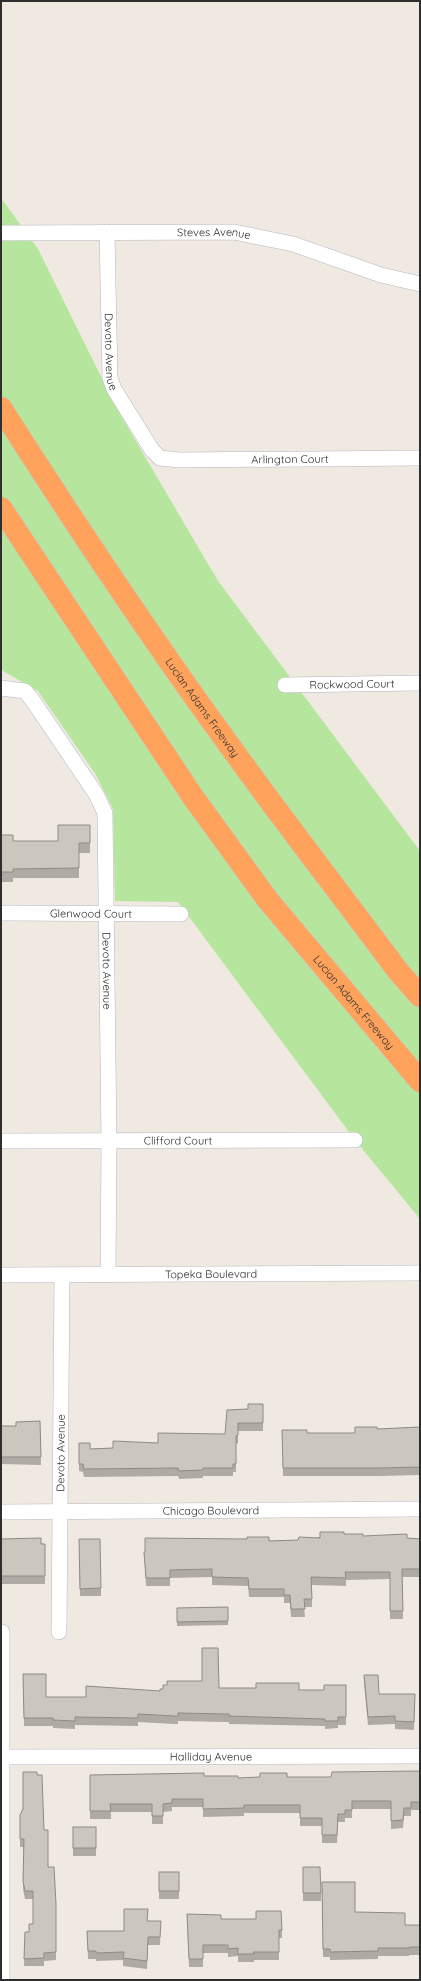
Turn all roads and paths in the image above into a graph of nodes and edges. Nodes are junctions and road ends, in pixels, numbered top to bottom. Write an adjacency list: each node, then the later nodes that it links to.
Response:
1 (107, 232): 2 (street, Steves Avenue); 3 (street, Steves Avenue); 5 (street, Devoto Avenue)
2 (1, 233)
3 (420, 284)
4 (1, 408): 14 (highway, Lucian Adams Freeway)
5 (160, 458): 6 (street, Arlington Court)
6 (420, 458)
7 (1, 508): 15 (highway, Lucian Adams Freeway)
8 (420, 683): 9 (street, Rockwood Court)
9 (285, 685)
10 (1, 688): 11 (street, Devoto Avenue)
11 (106, 912): 12 (street, Glenwood Court); 13 (street, Glenwood Court); 18 (street, Devoto Avenue)
12 (1, 913)
13 (181, 914)
14 (420, 996)
15 (420, 1081)
16 (355, 1140): 18 (street, Clifford Court)
17 (1, 1141): 18 (street, Clifford Court)
18 (109, 1141): 22 (street, Devoto Avenue)
19 (420, 1273): 22 (street, Topeka Boulevard)
20 (1, 1275): 21 (street, Topeka Boulevard)
21 (62, 1275): 22 (street, Topeka Boulevard); 24 (street, Devoto Avenue)
22 (108, 1275)
23 (420, 1509): 24 (street, Chicago Boulevard)
24 (61, 1511): 25 (street, Chicago Boulevard); 27 (street, Devoto Avenue)
25 (1, 1512)
26 (2, 1632): 29 (street)
27 (59, 1632)
28 (420, 1756): 29 (street, Halliday Avenue)
29 (2, 1757): 30 (street)
30 (2, 1980)

